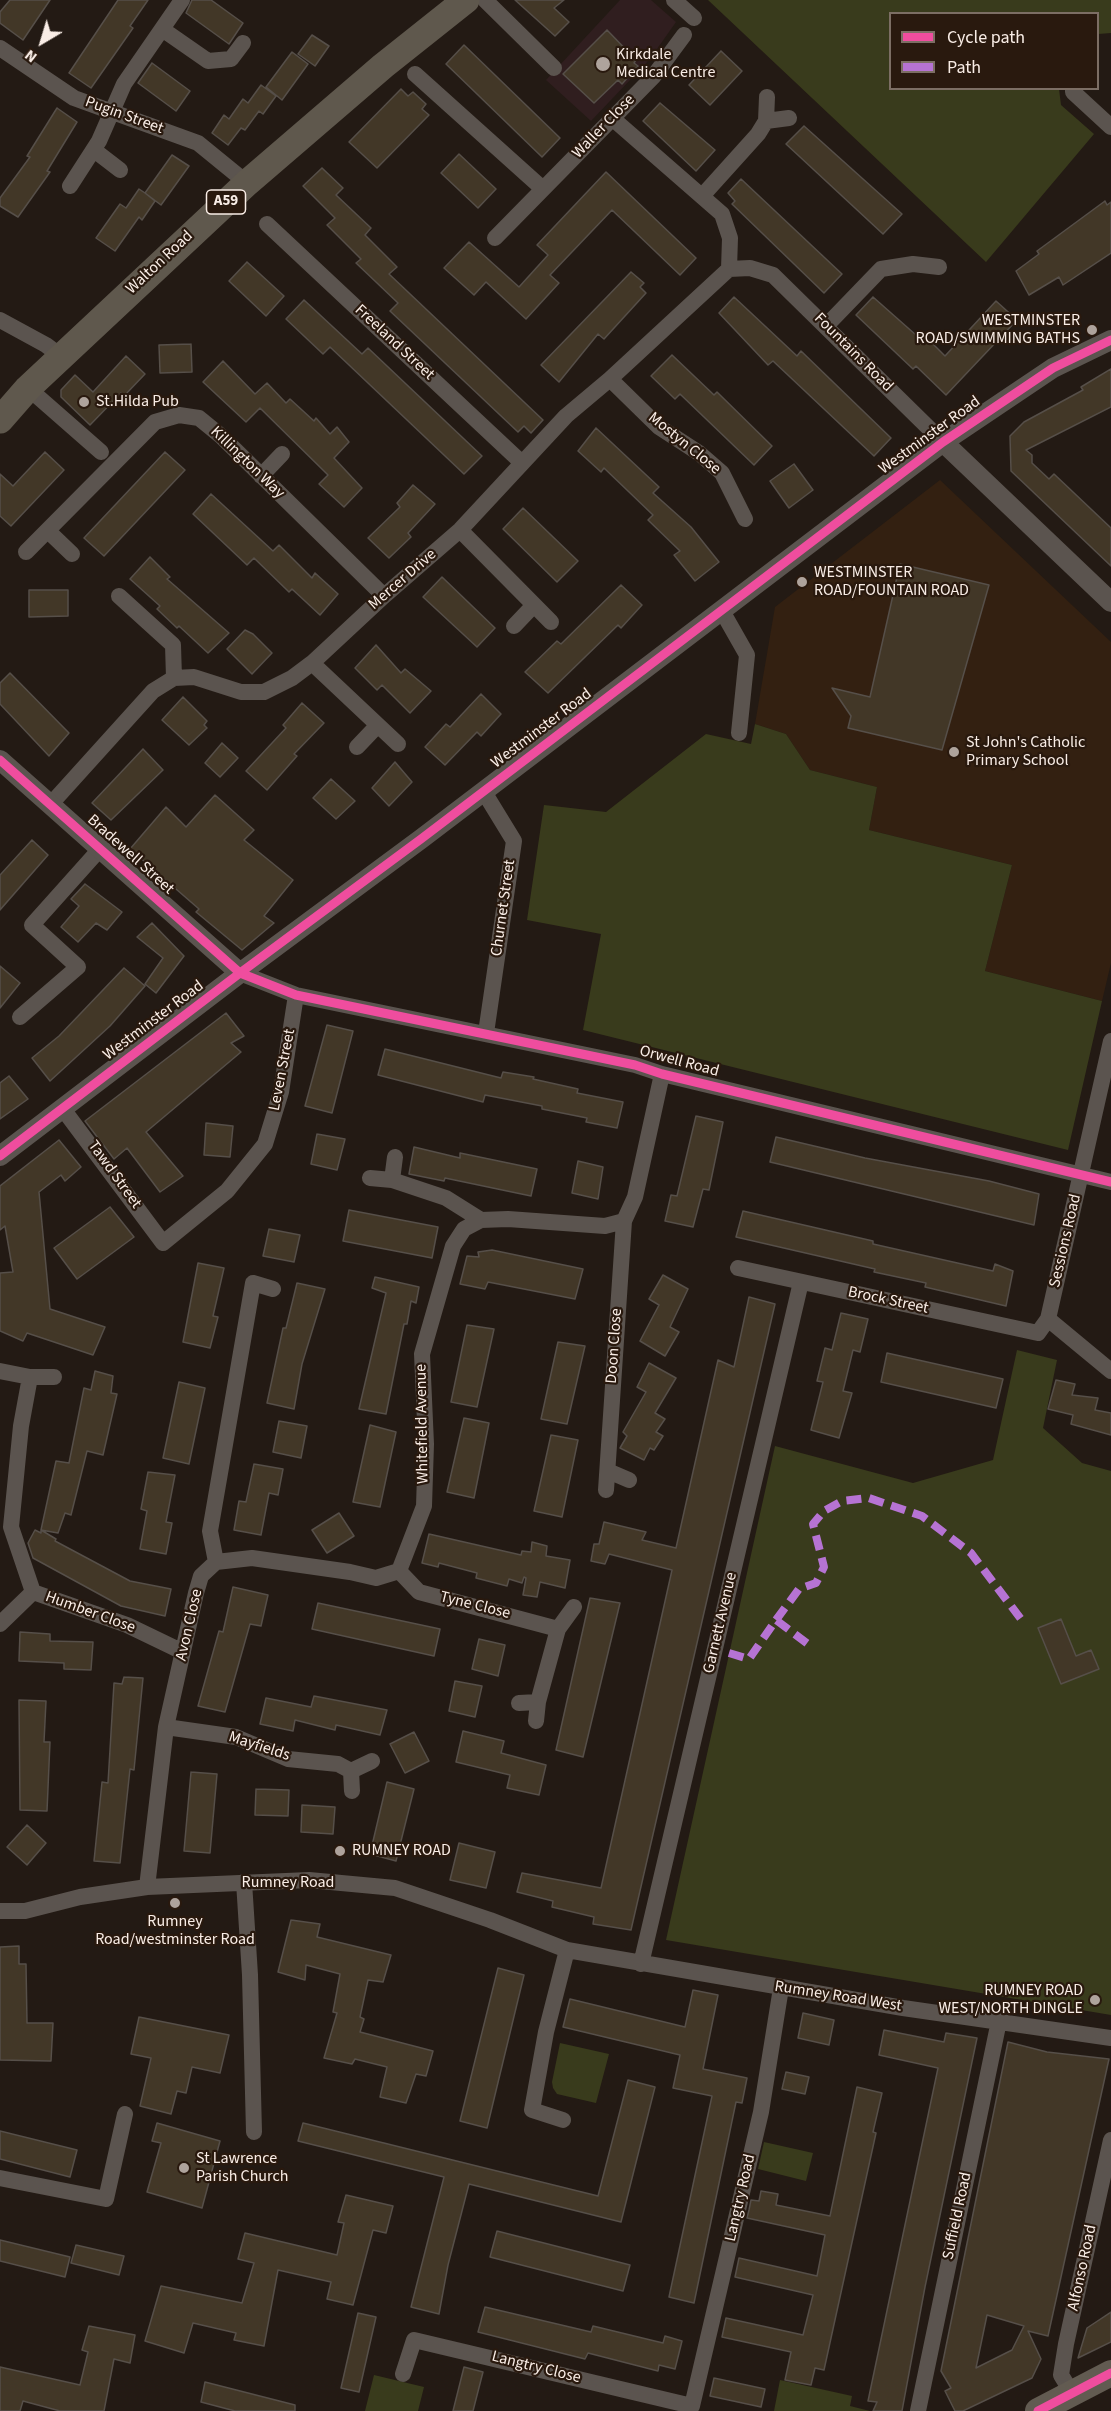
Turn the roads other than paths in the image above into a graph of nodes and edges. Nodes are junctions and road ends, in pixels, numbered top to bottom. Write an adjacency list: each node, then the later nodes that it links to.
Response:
1 (182, 0): 6 (street)
2 (466, 0): 21 (highway, Walton Road / A59)
3 (485, 0): 10 (street)
4 (675, 0): 5 (street)
5 (694, 18)
6 (162, 29): 8 (street); 14 (street)
7 (684, 35): 15 (street, Waller Close)
8 (243, 43)
9 (0, 48): 14 (street, Pugin Street)
10 (554, 68)
11 (416, 74): 23 (street)
12 (1073, 90): 18 (street)
13 (767, 97): 17 (street)
14 (112, 112): 19 (street); 21 (street, Pugin Street)
15 (612, 118): 23 (street, Waller Close); 24 (street)
16 (789, 118): 17 (street)
17 (766, 121): 24 (street)
18 (1111, 127)
19 (94, 150): 20 (street); 22 (street)
20 (120, 170)
21 (247, 183): 32 (highway, Walton Road / A59)
22 (70, 186)
23 (543, 189): 26 (street, Waller Close)
24 (703, 195): 28 (street)
25 (267, 224): 39 (street, Freeland Street)
26 (495, 238)
27 (939, 267): 30 (street)
28 (729, 269): 30 (street, Fountains Road); 33 (street, Mercer Drive)
29 (0, 320): 32 (street)
30 (826, 326): 36 (street, Fountains Road)
31 (1111, 340): 36 (street, Westminster Road)
32 (62, 357): 34 (highway, Walton Road / A59)
33 (610, 379): 39 (street, Mercer Drive); 41 (street, Mostyn Close)
34 (28, 388): 35 (highway, Walton Road / A59); 37 (street)
35 (0, 420)
36 (943, 442): 48 (street, Fountains Road); 50 (street, Westminster Road)
37 (100, 452)
38 (282, 454): 40 (street)
39 (521, 462): 42 (street, Mercer Drive)
40 (261, 476): 43 (street, Killington Way); 47 (street, Killington Way)
41 (745, 519)
42 (460, 530): 47 (street, Mercer Drive); 49 (street)
43 (48, 531): 44 (street, Killington Way); 45 (street)
44 (26, 552)
45 (72, 554)
46 (119, 596): 54 (street)
47 (384, 596): 53 (street, Mercer Drive)
48 (1111, 602)
49 (534, 605): 51 (street); 52 (street)
50 (722, 611): 56 (street); 60 (street, Westminster Road)
51 (551, 622)
52 (514, 626)
53 (312, 663): 54 (street, Mercer Drive); 55 (street)
54 (174, 678): 61 (street)
55 (377, 726): 57 (street); 58 (street)
56 (739, 733)
57 (398, 744)
58 (357, 747)
59 (0, 760): 61 (street, Bradewell Street)
60 (484, 792): 63 (street, Westminster Road); 66 (street, Churnet Street)
61 (50, 805): 62 (street, Bradewell Street)
62 (100, 849): 63 (street, Bradewell Street); 65 (street)
63 (240, 973): 64 (street, Orwell Road); 69 (street, Westminster Road)
64 (296, 995): 66 (street, Orwell Road); 78 (street, Leven Street)
65 (20, 1017)
66 (486, 1033): 68 (street, Orwell Road)
67 (1111, 1041): 72 (street, Sessions Road)
68 (662, 1074): 72 (street, Orwell Road); 77 (street)
69 (63, 1109): 70 (street, Westminster Road); 78 (street, Tawd Street)
70 (0, 1156)
71 (395, 1157): 74 (street)
72 (1081, 1173): 75 (street, Orwell Road); 82 (street, Sessions Road)
73 (370, 1178): 74 (street)
74 (392, 1180): 76 (street)
75 (1111, 1182)
76 (481, 1220): 77 (street); 93 (street, Whitefield Avenue)
77 (624, 1221): 88 (street, Doon Close)
78 (164, 1243)
79 (738, 1268): 80 (street, Brock Street)
80 (801, 1282): 83 (street, Brock Street); 110 (street, Garnett Avenue)
81 (273, 1289): 92 (street)
82 (1048, 1319): 83 (street, Sessions Road); 85 (street)
83 (1038, 1333)
84 (0, 1371): 86 (street)
85 (1111, 1371)
86 (30, 1377): 87 (street); 91 (street, Humber Close)
87 (54, 1377)
88 (608, 1472): 89 (street); 90 (street, Doon Close)
89 (629, 1480)
90 (606, 1490)
91 (6, 1527): 94 (street, Humber Close)
92 (216, 1562): 93 (street); 98 (street, Avon Close)
93 (399, 1571): 97 (street, Tyne Close)
94 (33, 1592): 96 (street); 98 (street, Humber Close)
95 (574, 1607): 97 (street)
96 (0, 1624)
97 (558, 1629): 99 (street)
98 (183, 1652): 102 (street, Avon Close)
99 (538, 1702): 100 (street); 101 (street)
100 (519, 1703)
101 (536, 1722)
102 (166, 1727): 104 (street, Mayfields); 107 (street, Avon Close)
103 (372, 1761): 104 (street)
104 (351, 1771): 105 (street)
105 (352, 1791)
106 (244, 1882): 107 (street, Rumney Road); 109 (street, Rumney Road); 116 (street)
107 (147, 1887): 108 (street, Rumney Road)
108 (0, 1911)
109 (567, 1950): 110 (street, Rumney Road West); 115 (street)
110 (641, 1964): 111 (street, Rumney Road West)
111 (781, 1988): 112 (street, Rumney Road West); 122 (street, Langtry Road)
112 (999, 2021): 113 (street, Rumney Road West); 123 (street, Suffield Road)
113 (1111, 2038)
114 (125, 2114): 118 (street)
115 (563, 2120)
116 (254, 2132)
117 (1111, 2140): 121 (street, Alfonso Road)
118 (0, 2178)
119 (1111, 2373): 121 (main road)
120 (403, 2374): 122 (street, Langtry Close)
121 (1072, 2393): 124 (main road)
122 (692, 2406)
123 (918, 2411)
124 (1038, 2411)

